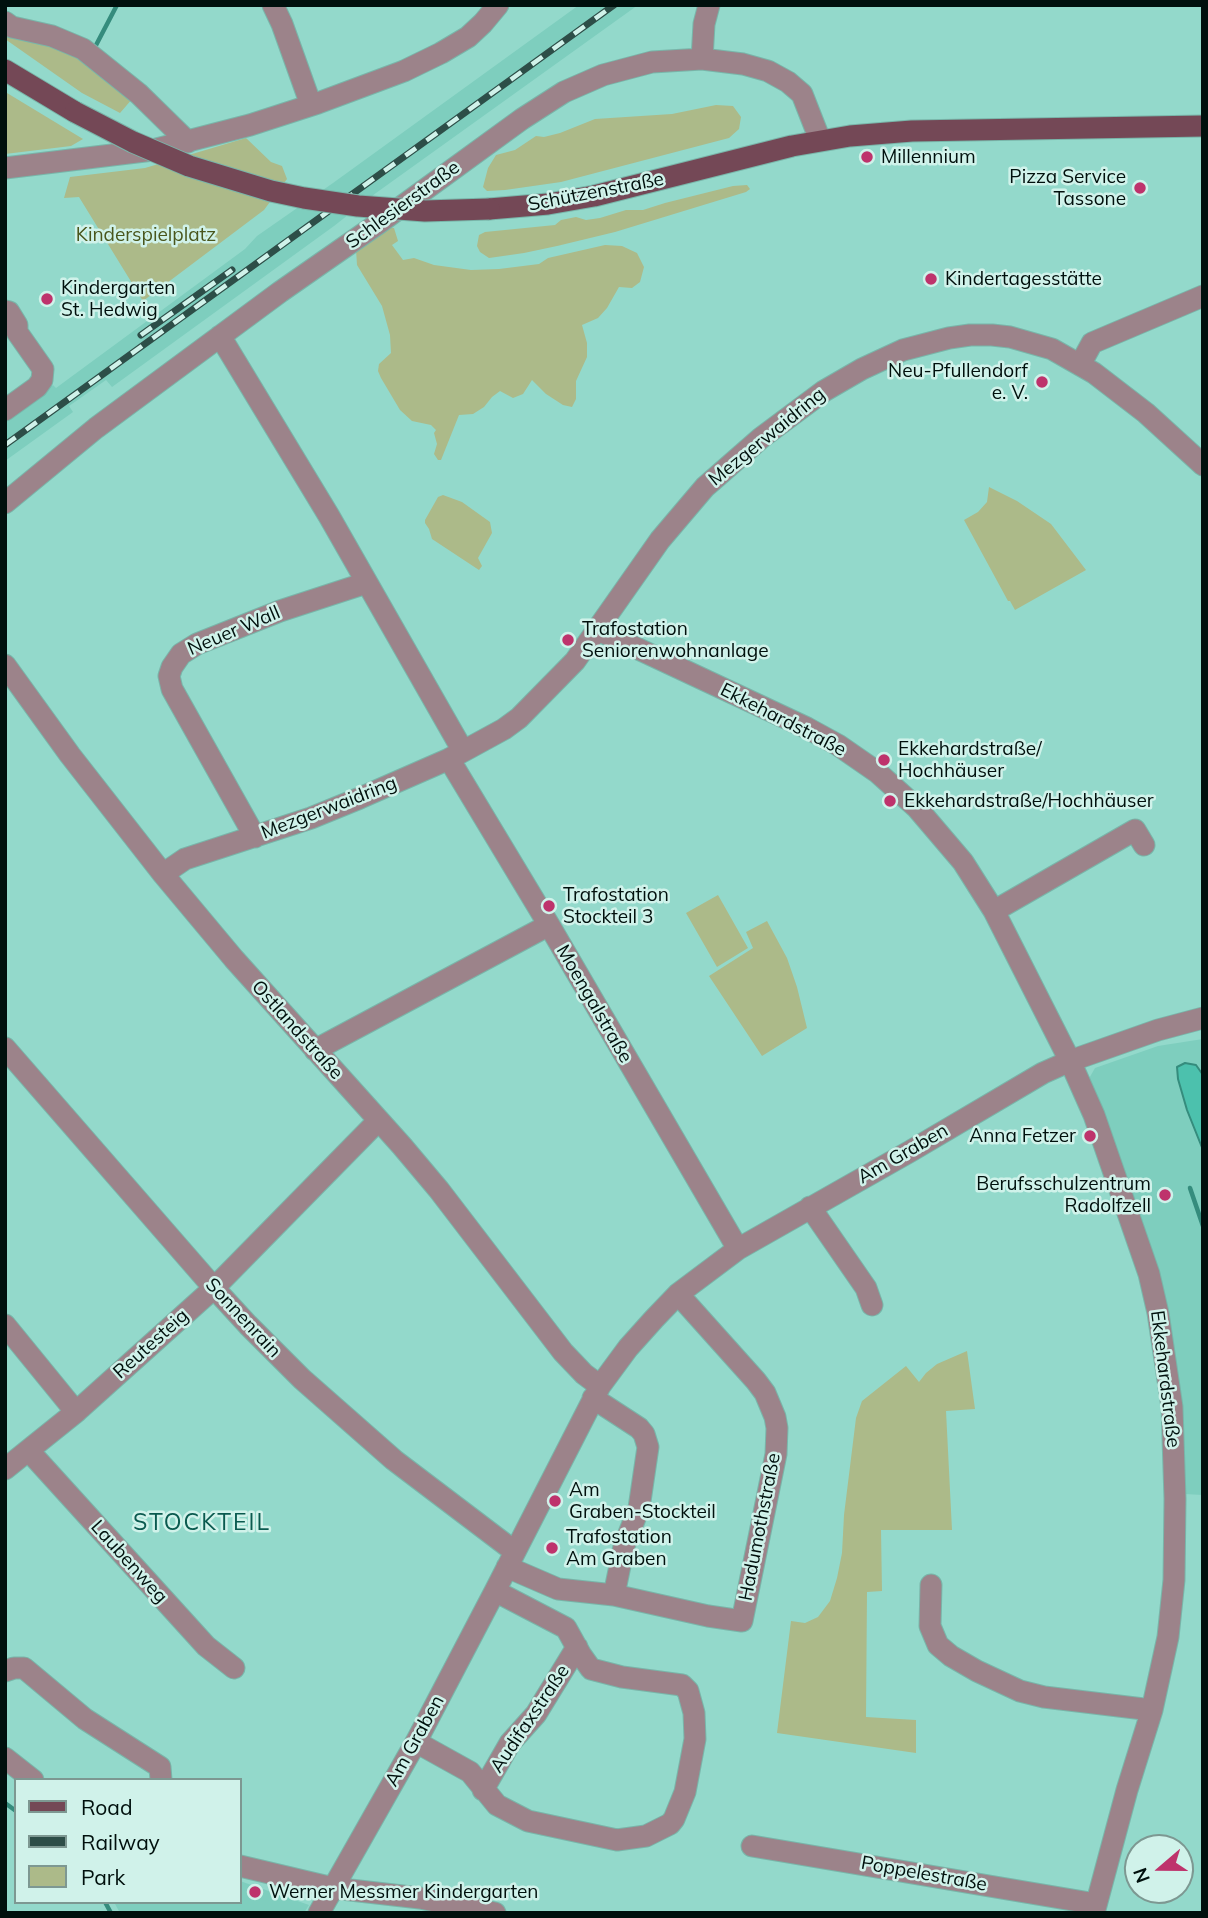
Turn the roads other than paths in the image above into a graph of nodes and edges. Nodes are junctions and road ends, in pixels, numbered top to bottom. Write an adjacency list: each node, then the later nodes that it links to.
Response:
1 (273, 5): 7 (street)
2 (498, 5): 7 (street)
3 (709, 5): 5 (street)
4 (5, 22): 10 (street)
5 (702, 59): 9 (street, Schlesierstraße); 14 (street, Schlesierstraße)
6 (8, 71): 9 (main road, Schützenstraße, bridge)
7 (311, 105): 10 (street)
8 (1203, 126): 9 (main road, Schützenstraße)
9 (820, 140)
10 (188, 142): 11 (street)
11 (5, 168)
12 (1203, 296): 15 (street)
13 (5, 311): 16 (street)
14 (220, 336): 18 (street, Schlesierstraße); 19 (street)
15 (1080, 365): 17 (street, Mezgerwaidring); 20 (street, Mezgerwaidring)
16 (5, 410)
17 (1203, 465)
18 (5, 503)
19 (366, 583): 22 (street); 23 (street, Neuer Wall)
20 (598, 630): 22 (street, Mezgerwaidring); 26 (street, Ekkehardstraße)
21 (5, 665): 25 (street, Ostlandstraße)
22 (456, 755): 23 (street, Mezgerwaidring); 27 (street, Moengalstraße)
23 (255, 837): 25 (street, Mezgerwaidring)
24 (1144, 845): 26 (street)
25 (163, 874): 30 (street, Ostlandstraße)
26 (993, 911): 31 (street, Ekkehardstraße)
27 (548, 925): 30 (street); 34 (street, Moengalstraße)
28 (1203, 1018): 31 (street, Am Graben)
29 (5, 1048): 35 (street, Sonnenrain)
30 (315, 1050): 32 (street, Ostlandstraße)
31 (1070, 1061): 33 (street, Am Graben); 50 (street, Ekkehardstraße)
32 (378, 1121): 35 (street, Reutesteig); 39 (street, Ostlandstraße)
33 (810, 1207): 34 (street, Am Graben); 37 (street)
34 (738, 1249): 36 (street, Am Graben)
35 (214, 1288): 40 (street, Reutesteig); 43 (street, Sonnenrain)
36 (678, 1294): 39 (street, Am Graben); 46 (street, Hadumothstraße)
37 (872, 1305)
38 (5, 1325): 40 (street)
39 (596, 1392): 43 (street, Am Graben); 46 (street)
40 (76, 1412): 41 (street, Reutesteig)
41 (29, 1451): 42 (street, Reutesteig); 48 (street, Laubenweg)
42 (5, 1469)
43 (511, 1559): 45 (street, Am Graben); 46 (street)
44 (931, 1584): 50 (street)
45 (495, 1591): 47 (street, Audifaxstraße); 51 (street, Am Graben)
46 (614, 1595)
47 (577, 1647): 55 (street, Audifaxstraße); 55 (street, Audifaxstraße)
48 (234, 1668)
49 (5, 1671): 54 (street)
50 (1152, 1710): 59 (street, Ekkehardstraße)
51 (415, 1742): 55 (street, Audifaxstraße); 58 (street, Am Graben)
52 (5, 1758): 53 (street)
53 (30, 1778)
54 (161, 1778)
55 (483, 1790)
56 (752, 1846): 59 (street, Poppelestraße)
57 (242, 1867): 58 (street)
58 (333, 1888): 60 (street, Am Graben); 61 (street)
59 (1095, 1908)
60 (319, 1913)
61 (495, 1913)

